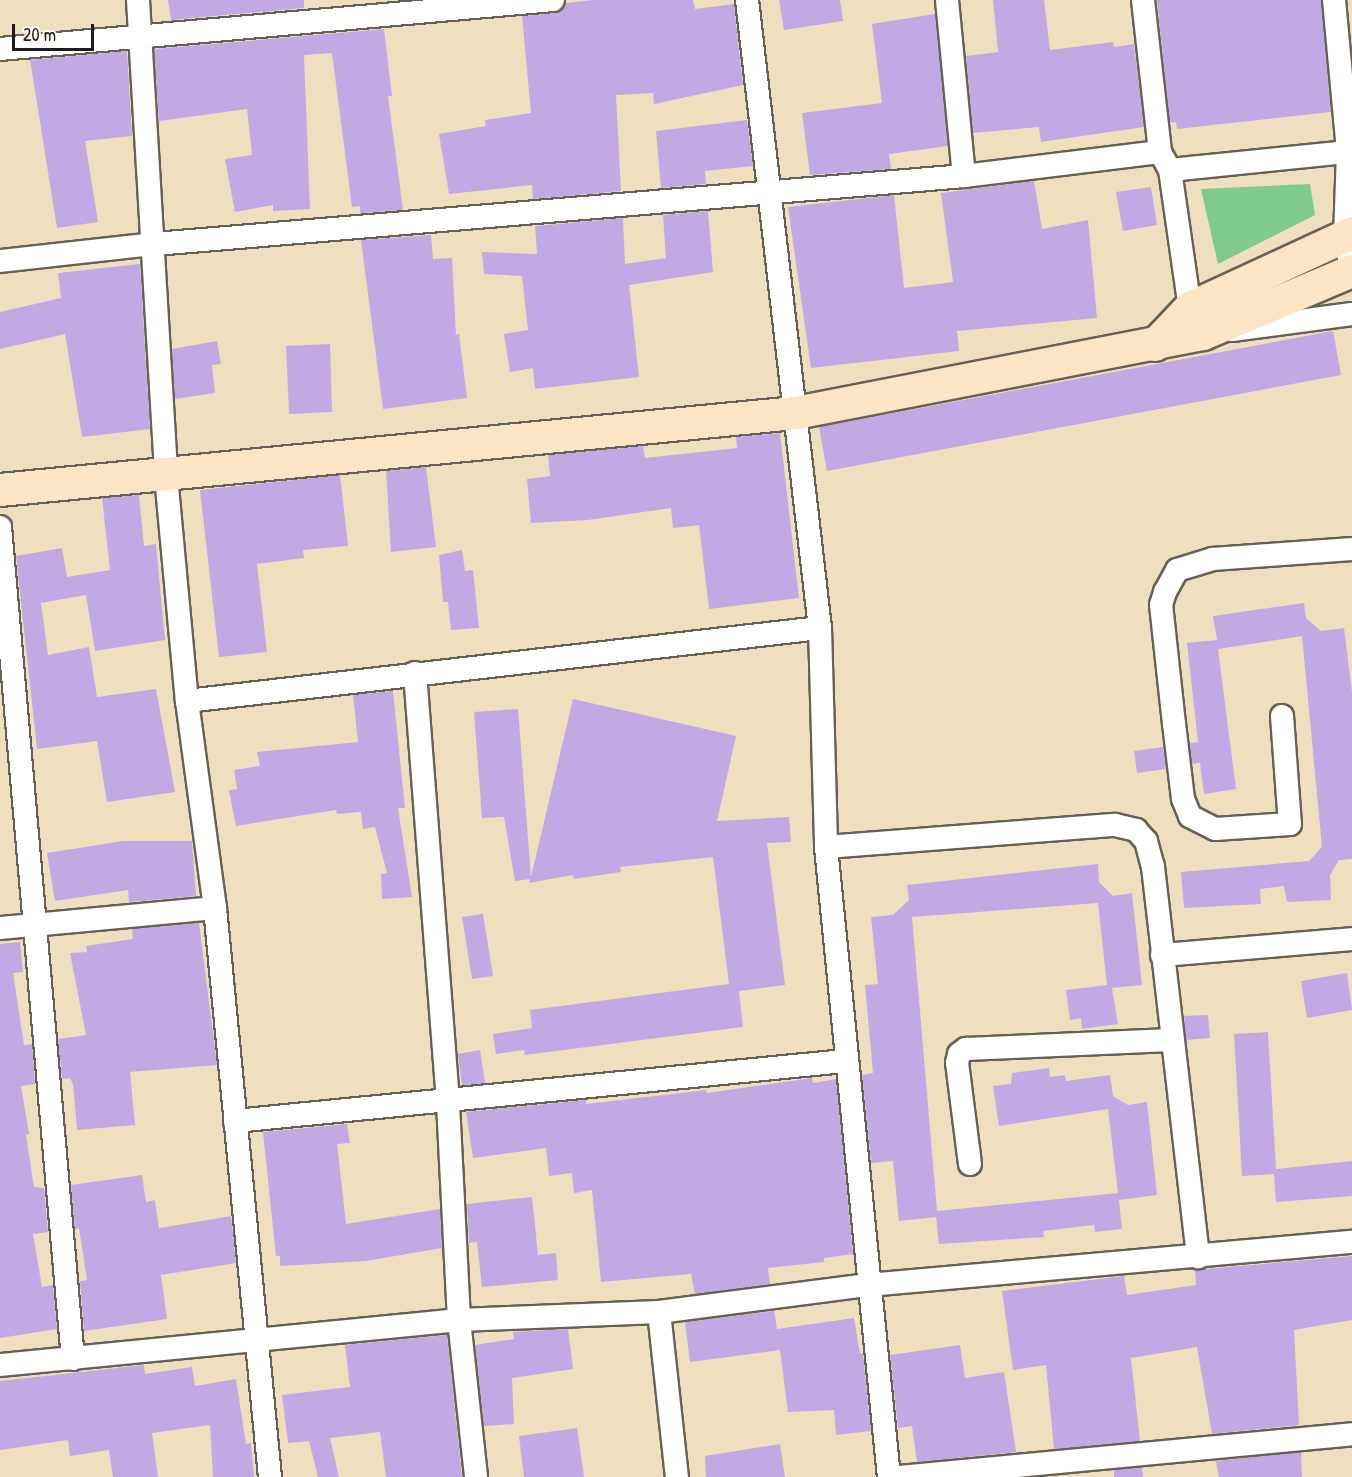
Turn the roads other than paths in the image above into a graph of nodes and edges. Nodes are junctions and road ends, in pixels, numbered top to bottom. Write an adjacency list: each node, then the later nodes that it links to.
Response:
1 (138, 0): 7 (street)
2 (553, 0): 7 (street)
3 (747, 0): 12 (street)
4 (947, 0): 11 (street)
5 (1143, 0): 10 (street)
6 (1334, 0): 9 (street)
7 (141, 36): 8 (street); 14 (street)
8 (0, 49)
9 (1348, 152): 10 (street); 13 (street)
10 (1165, 161): 11 (street); 18 (street)
11 (964, 176): 12 (street)
12 (770, 190): 14 (street); 19 (street)
13 (1348, 235): 16 (street); 18 (main road)
14 (155, 244): 15 (street); 20 (street)
15 (0, 261)
16 (1352, 272): 18 (main road)
17 (1352, 314): 18 (street)
18 (1197, 321): 19 (main road)
19 (796, 413): 20 (main road); 24 (street)
20 (166, 476): 21 (main road); 26 (street)
21 (0, 490)
22 (0, 527): 30 (street)
23 (1352, 549): 27 (street)
24 (820, 628): 25 (street); 28 (street)
25 (415, 673): 26 (street); 36 (street)
26 (187, 701): 29 (street)
27 (1282, 716)
28 (826, 848): 33 (street); 35 (street)
29 (214, 908): 30 (street); 37 (street)
30 (33, 925): 31 (street); 45 (street)
31 (0, 928)
32 (1352, 939): 33 (street)
33 (1162, 955): 34 (street)
34 (1171, 1040): 38 (street); 40 (street)
35 (845, 1061): 36 (street); 41 (street)
36 (448, 1102): 37 (street); 43 (street)
37 (235, 1121): 44 (street)
38 (970, 1164)
39 (1352, 1242): 40 (street)
40 (1198, 1257): 41 (street)
41 (868, 1285): 42 (street); 51 (street)
42 (659, 1312): 43 (street); 50 (street)
43 (459, 1320): 44 (street); 49 (street)
44 (255, 1343): 45 (street); 48 (street)
45 (73, 1359): 46 (street)
46 (0, 1365)
47 (1352, 1434): 52 (street)
48 (270, 1477)
49 (476, 1477)
50 (677, 1477)
51 (889, 1477)
52 (900, 1477)

